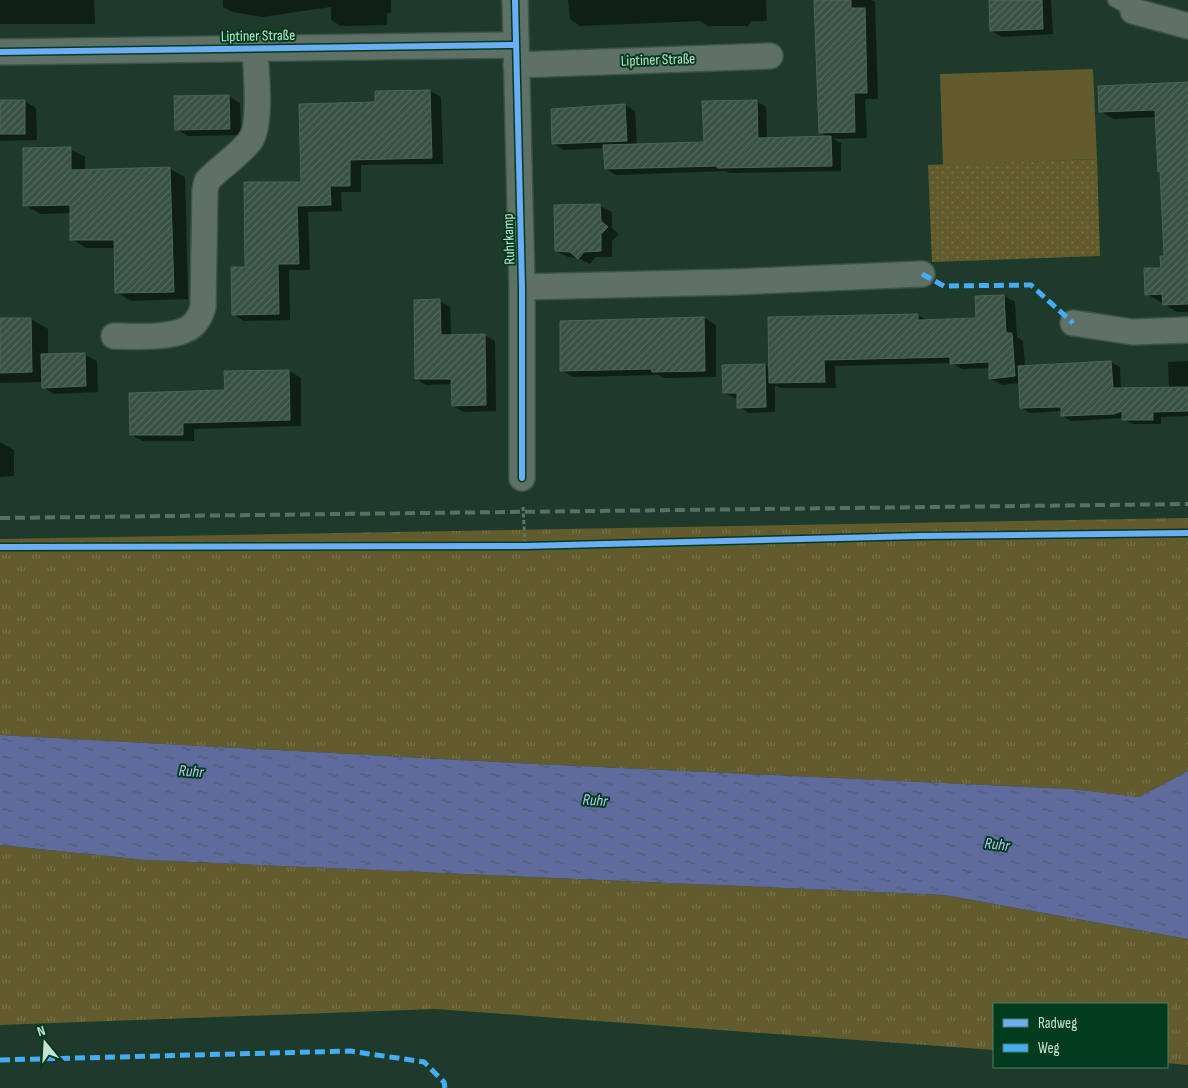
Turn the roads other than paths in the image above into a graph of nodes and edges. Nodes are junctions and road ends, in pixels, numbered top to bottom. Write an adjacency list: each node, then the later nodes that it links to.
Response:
1 (515, 0): 6 (street, Ruhrkamp)
2 (1124, 5): 3 (street)
3 (1188, 26)
4 (255, 49): 5 (street, Liptiner Straße); 6 (street, Liptiner Straße); 12 (street, Liptiner Straße)
5 (0, 52)
6 (516, 55): 7 (street, Liptiner Straße); 9 (street, Ruhrkamp)
7 (770, 56)
8 (922, 274): 9 (street)
9 (522, 287): 13 (street, Ruhrkamp)
10 (1073, 323): 11 (street)
11 (1188, 330)
12 (114, 336)
13 (522, 478)

